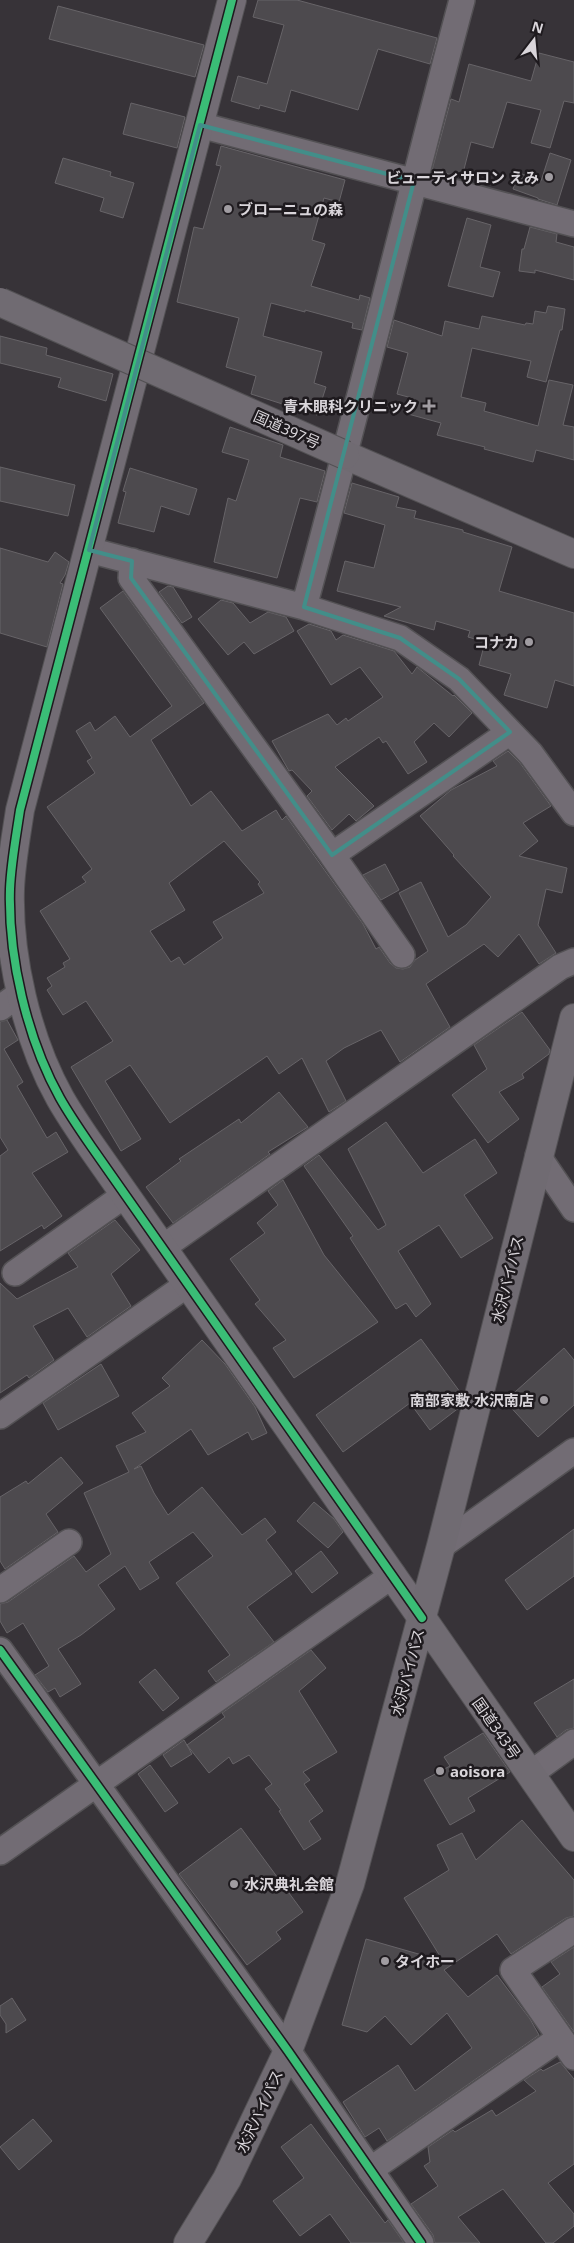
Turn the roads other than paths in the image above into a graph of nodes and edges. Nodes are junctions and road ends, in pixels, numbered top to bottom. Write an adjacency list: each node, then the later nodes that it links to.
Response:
1 (232, 0): 3 (street)
2 (462, 0): 4 (street)
3 (200, 125): 4 (street); 8 (street)
4 (414, 181): 5 (street); 7 (street)
5 (574, 224)
6 (0, 302): 7 (highway, 国道397号, bridge)
7 (345, 455): 9 (highway, 国道397号); 11 (street)
8 (89, 550): 10 (street); 17 (street)
9 (574, 554)
10 (132, 561): 11 (street); 14 (street)
11 (304, 607): 12 (street)
12 (510, 732): 13 (street); 14 (street)
13 (574, 812)
14 (332, 855): 15 (street)
15 (402, 956)
16 (574, 961): 22 (street)
17 (11, 1001): 20 (street)
18 (574, 1018): 19 (highway, 水沢バイパス)
19 (538, 1156): 21 (street); 28 (highway, 水沢バイパス)
20 (125, 1195): 22 (street); 23 (street)
21 (574, 1209)
22 (162, 1248): 24 (street)
23 (15, 1273)
24 (188, 1284): 25 (street); 29 (street)
25 (0, 1416)
26 (574, 1451): 28 (street)
27 (69, 1542): 30 (street)
28 (441, 1546): 31 (highway, 水沢バイパス)
29 (393, 1575): 31 (street); 35 (street)
30 (0, 1590)
31 (422, 1618): 34 (highway, 国道343号); 40 (highway, 水沢バイパス)
32 (0, 1650): 35 (street)
33 (574, 1742): 34 (street)
34 (530, 1774): 36 (highway, 国道343号)
35 (96, 1786): 37 (street); 40 (street)
36 (574, 1836)
37 (0, 1852)
38 (574, 1930): 39 (street)
39 (567, 2048): 41 (street)
40 (288, 2052): 41 (street); 42 (highway, 水沢バイパス)
41 (370, 2170): 43 (street)
42 (188, 2243)
43 (421, 2243)

